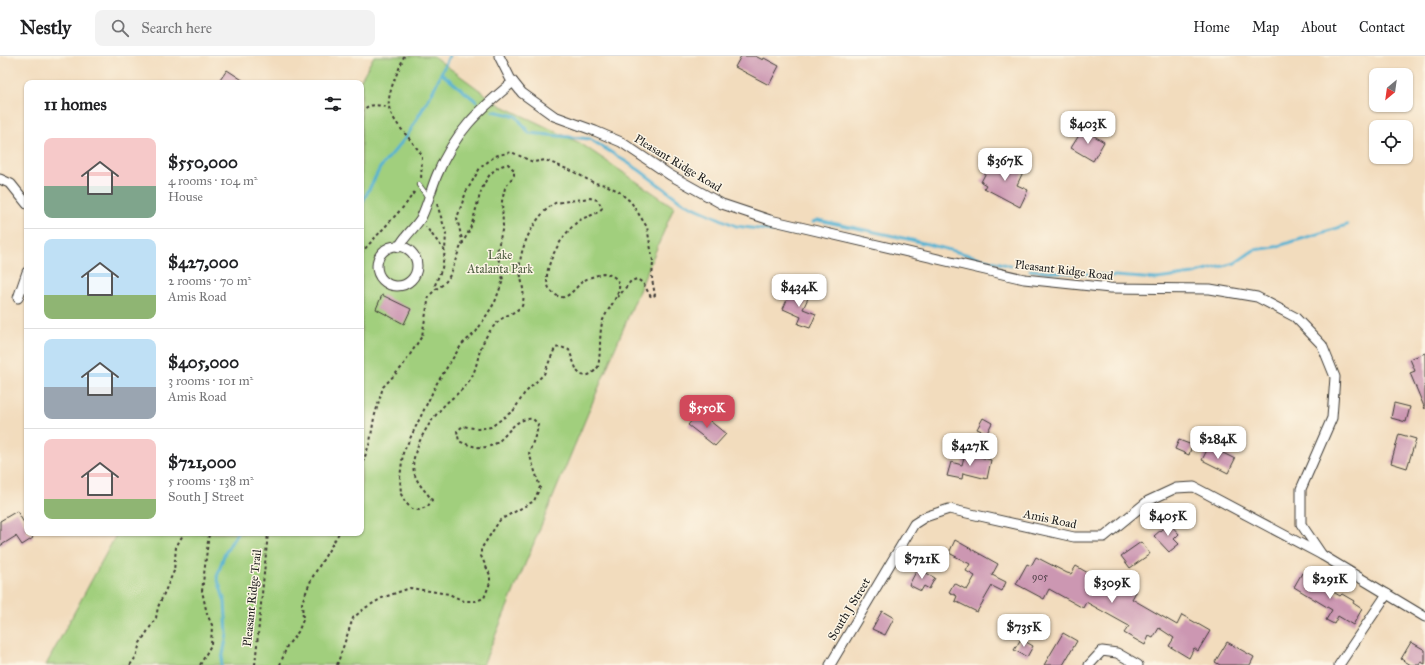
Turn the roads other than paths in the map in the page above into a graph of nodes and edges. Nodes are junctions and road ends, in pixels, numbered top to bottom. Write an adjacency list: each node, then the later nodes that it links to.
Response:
1 (499, 56): 2 (street, Pleasant Ridge Road)
2 (513, 82): 5 (street); 11 (street, Pleasant Ridge Road)
3 (0, 179): 6 (street)
4 (419, 185): 5 (lane)
5 (431, 195): 7 (street)
6 (24, 200)
7 (398, 247): 7 (street)
8 (24, 281): 9 (street)
9 (18, 298)
10 (935, 512): 11 (street, Amis Road); 14 (street, South J Street)
11 (1322, 555): 12 (street, Pleasant Ridge Road)
12 (1387, 594): 13 (street, Pleasant Ridge Road); 17 (street)
13 (1425, 617)
14 (830, 665)
15 (1089, 665): 16 (street)
16 (1138, 665)
17 (1339, 665)

